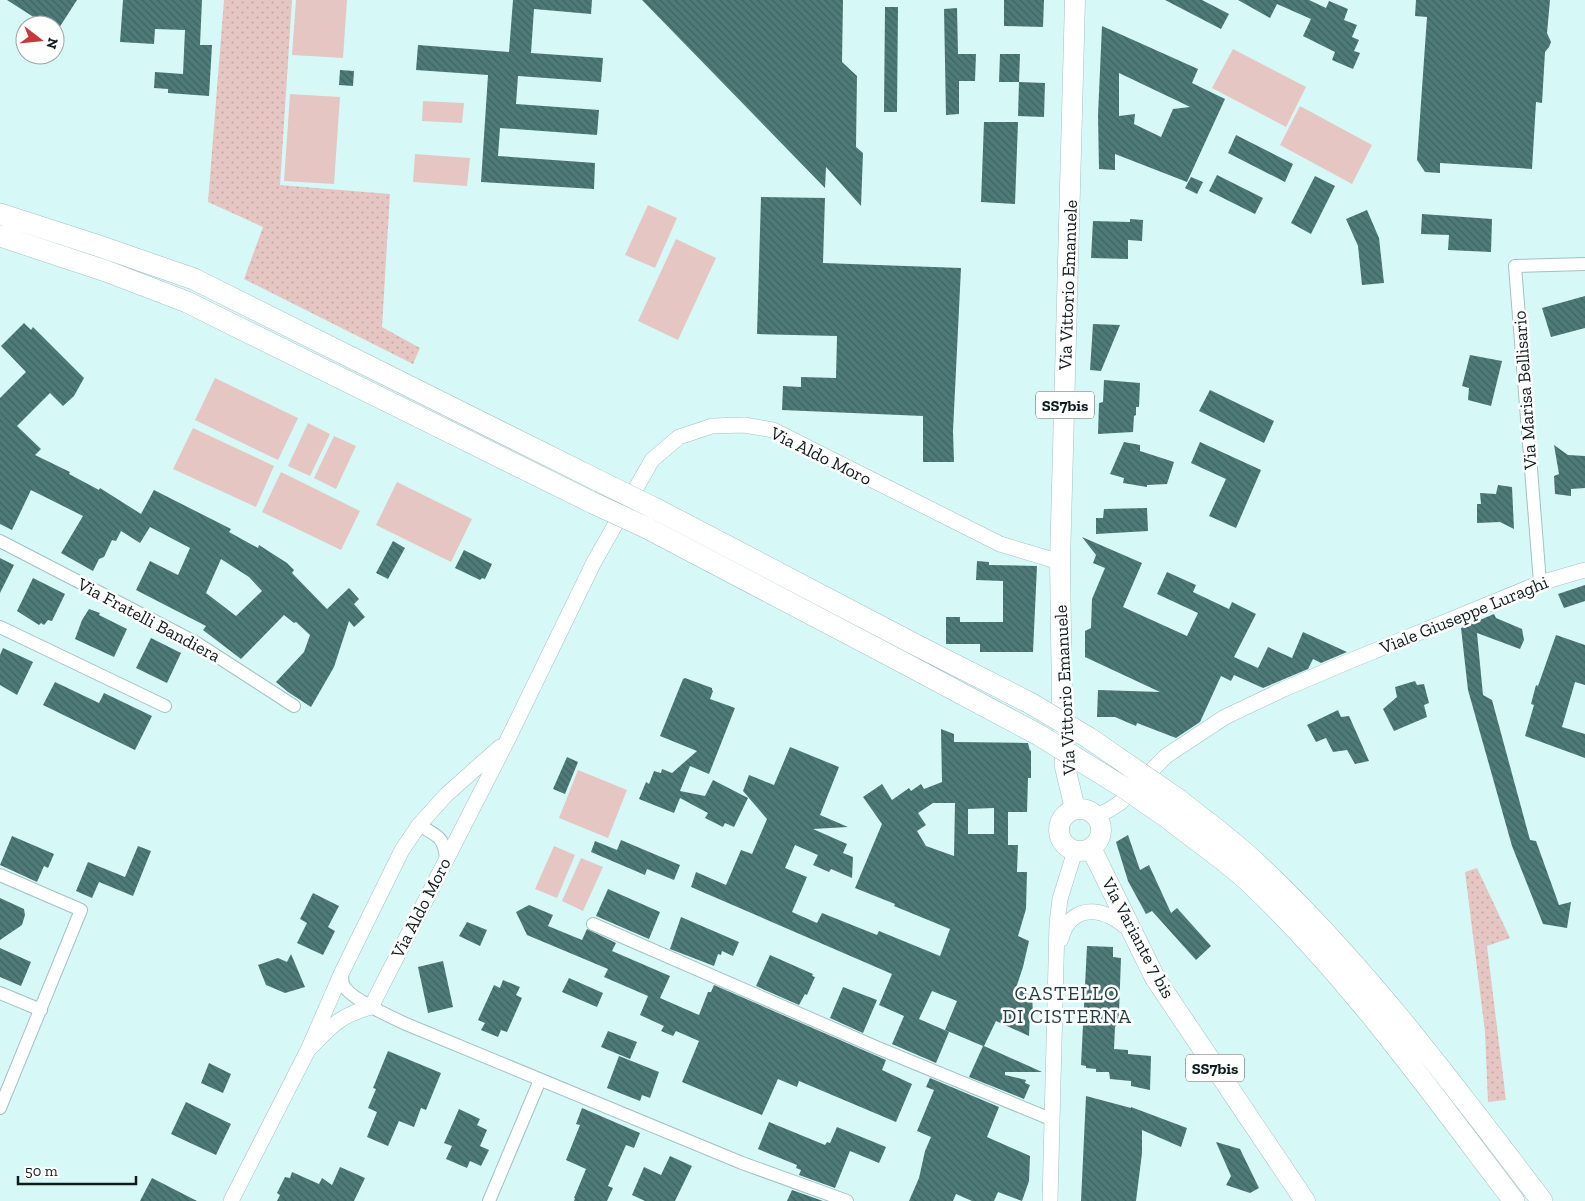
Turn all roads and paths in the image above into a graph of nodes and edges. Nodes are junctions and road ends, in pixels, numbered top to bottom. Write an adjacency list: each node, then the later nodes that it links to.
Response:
1 (1075, 0): 6 (main road, Via Vittorio Emanuele / SS7bis)
2 (0, 214): 36 (highway, bridge)
3 (0, 236): 35 (highway, bridge)
4 (1585, 264): 8 (street, Via Marisa Bellisario)
5 (0, 541): 11 (street, Via Fratelli Bandiera)
6 (1060, 562): 12 (street, Via Aldo Moro); 13 (main road, Via Vittorio Emanuele / SS7bis)
7 (1585, 570): 8 (street, Viale Giuseppe Luraghi)
8 (1540, 583): 14 (street, Viale Giuseppe Luraghi)
9 (0, 627): 10 (street)
10 (165, 706)
11 (294, 706)
12 (507, 741): 15 (street, Via Aldo Moro); 17 (street, Via Aldo Moro)
13 (1075, 810): 14 (main road); 16 (main road)
14 (1096, 816): 16 (main road)
15 (419, 825): 17 (street); 22 (street, Via Aldo Moro)
16 (1083, 850): 20 (main road, Via Variante 7 bis / SS7bis); 21 (street)
17 (446, 860): 24 (street, Via Aldo Moro)
18 (0, 875): 25 (street)
19 (593, 924): 29 (street)
20 (1131, 932): 21 (street); 34 (main road, Via Variante 7 bis / SS7bis)
21 (1056, 955): 29 (street)
22 (342, 972): 24 (street); 26 (street, Via Aldo Moro)
23 (0, 993): 25 (street)
24 (371, 1007): 26 (street, Via Aldo Moro); 27 (street)
25 (40, 1010): 28 (street)
26 (308, 1050): 30 (street, Via Aldo Moro)
27 (540, 1080): 31 (street); 32 (street)
28 (0, 1108)
29 (1053, 1120): 33 (street)
30 (232, 1201)
31 (489, 1201)
32 (847, 1201)
33 (1050, 1201)
34 (1305, 1201)
35 (1514, 1201)
36 (1542, 1201)

